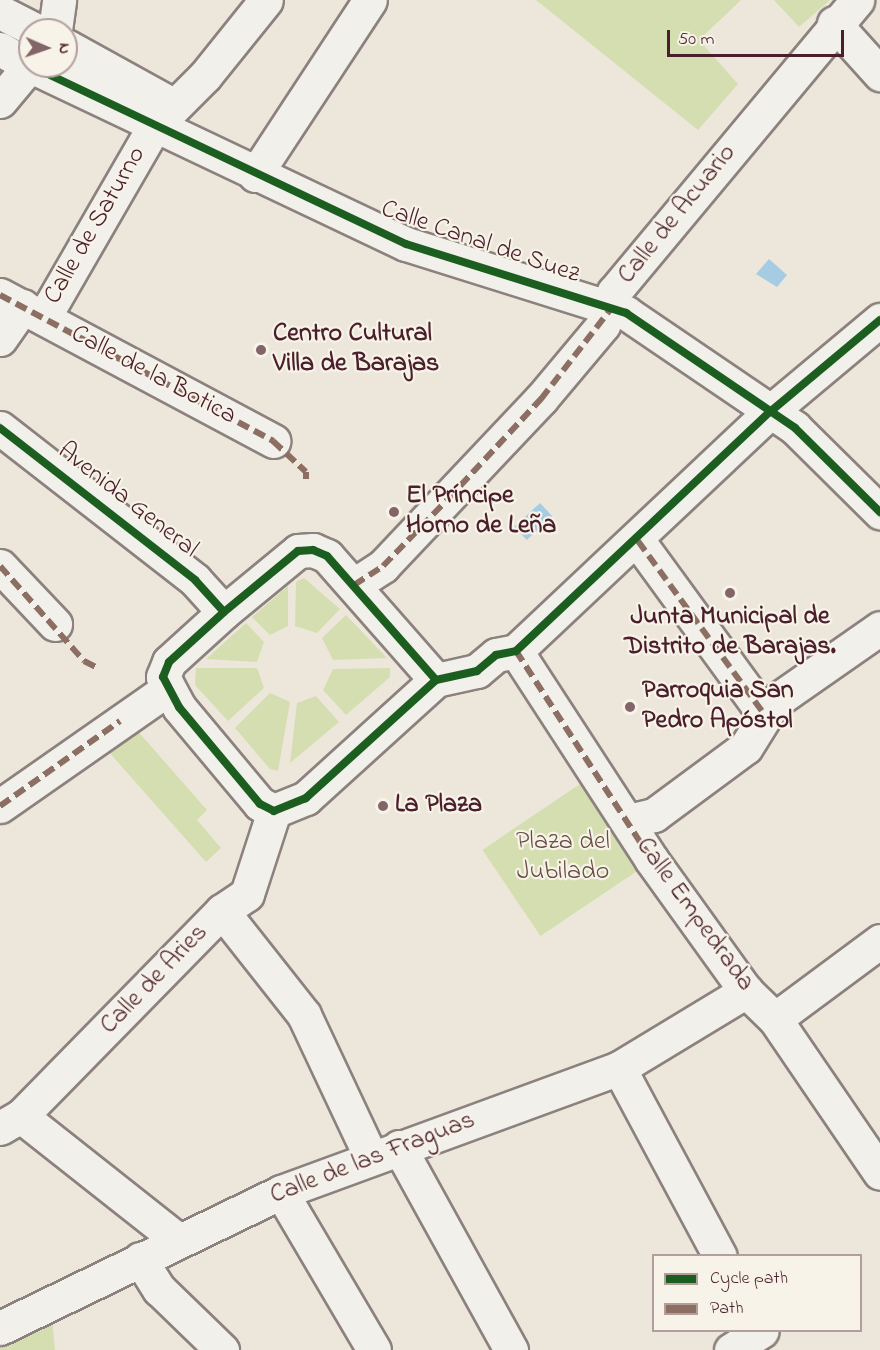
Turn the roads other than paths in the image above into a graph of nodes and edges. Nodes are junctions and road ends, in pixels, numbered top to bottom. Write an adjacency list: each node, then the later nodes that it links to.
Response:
1 (59, 0): 6 (street)
2 (266, 0): 16 (street, Calle de Saturno)
3 (370, 0): 17 (street)
4 (857, 0): 8 (street, Calle de Acuario)
5 (0, 12): 7 (street)
6 (57, 18)
7 (18, 21)
8 (834, 23): 12 (street); 19 (street, Calle de Acuario)
9 (0, 50): 11 (street, Calle Canal de Suez)
10 (78, 55): 16 (street)
11 (18, 59)
12 (880, 74)
13 (19, 78): 15 (street)
14 (64, 78): 16 (street, Calle Canal de Suez)
15 (0, 101)
16 (163, 116): 17 (street, Calle Canal de Suez); 18 (street, Calle de Saturno)
17 (255, 175): 19 (street, Calle Canal de Suez)
18 (22, 306): 21 (street, Calle de Saturno); 24 (street, Calle de la Botica)
19 (610, 310): 22 (street, Calle Canal de Suez); 28 (street, Calle de Acuario)
20 (880, 320): 22 (street)
21 (0, 339)
22 (771, 411): 25 (street, Calle Canal de Suez); 26 (street)
23 (0, 428): 29 (street, Avenida General)
24 (273, 441)
25 (880, 512)
26 (638, 541): 32 (street); 35 (street)
27 (0, 566): 30 (street)
28 (354, 585): 29 (street); 33 (street)
29 (224, 612): 34 (street)
30 (55, 624)
31 (880, 628): 35 (street)
32 (516, 651): 33 (street); 38 (street, Calle Empedrada)
33 (436, 680): 37 (street)
34 (165, 691): 36 (street); 37 (street)
35 (764, 714): 38 (street)
36 (0, 806)
37 (274, 810): 39 (street, Calle de Aries)
38 (628, 821): 41 (street, Calle Empedrada)
39 (222, 911): 44 (street, Calle de Aries); 45 (street)
40 (880, 941): 42 (street)
41 (746, 991): 42 (street, Calle Empedrada); 43 (street, Calle de las Fraguas)
42 (776, 1019): 46 (street, Calle Empedrada)
43 (619, 1068): 45 (street, Calle de las Fraguas); 49 (street)
44 (11, 1122): 48 (street)
45 (385, 1151): 47 (street, Calle de las Fraguas); 56 (street)
46 (880, 1173)
47 (281, 1192): 48 (street, Calle de las Fraguas); 55 (street)
48 (177, 1239): 50 (street, Calle de las Fraguas)
49 (719, 1254)
50 (140, 1259): 51 (street, Calle de las Fraguas); 54 (street)
51 (0, 1328)
52 (759, 1332): 57 (street)
53 (762, 1332): 58 (street)
54 (222, 1350)
55 (374, 1350)
56 (511, 1350)
57 (731, 1350)
58 (776, 1350)

